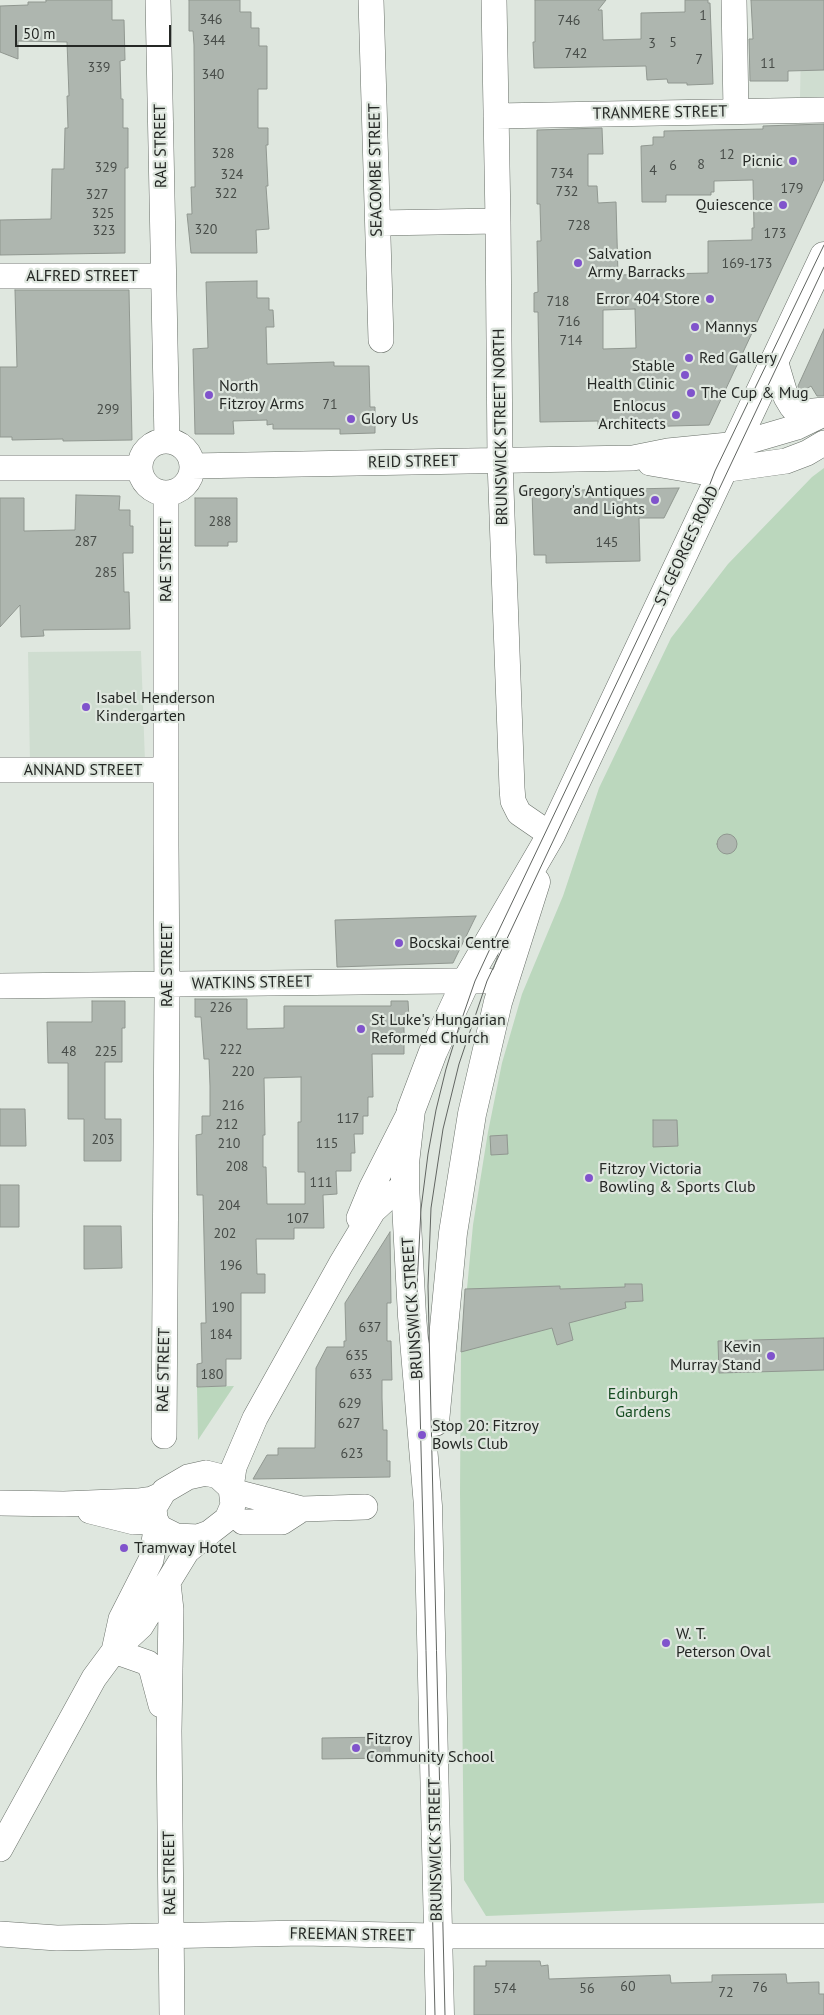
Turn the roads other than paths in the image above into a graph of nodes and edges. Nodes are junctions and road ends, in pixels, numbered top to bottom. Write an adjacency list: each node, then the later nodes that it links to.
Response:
1 (158, 0): 12 (street, RAE STREET)
2 (371, 0): 9 (street, SEACOMBE STREET)
3 (494, 0): 7 (street, BRUNSWICK STREET NORTH)
4 (734, 0): 6 (street)
5 (824, 110): 6 (street, TRANMERE STREET)
6 (736, 111): 7 (street, TRANMERE STREET)
7 (496, 116): 8 (street, BRUNSWICK STREET NORTH)
8 (498, 221): 9 (street); 21 (street, BRUNSWICK STREET NORTH)
9 (378, 223): 13 (street, SEACOMBE STREET)
10 (824, 256): 14 (highway, ST GEORGES ROAD)
11 (0, 276): 12 (street, ALFRED STREET)
12 (163, 276): 17 (street, RAE STREET)
13 (381, 340)
14 (775, 360): 15 (street); 19 (highway, ST GEORGES ROAD)
15 (824, 410)
16 (824, 414): 19 (street, REID STREET)
17 (167, 441): 22 (street); 24 (street)
18 (824, 443): 25 (street, REID STREET)
19 (734, 446): 20 (street, REID STREET); 25 (highway, ST GEORGES ROAD)
20 (633, 458): 21 (street, REID STREET); 25 (street, REID STREET)
21 (500, 461): 22 (street, REID STREET); 29 (street, BRUNSWICK STREET NORTH)
22 (192, 466): 26 (street)
23 (0, 468): 24 (street)
24 (140, 468): 26 (street)
25 (722, 470): 29 (highway, ST GEORGES ROAD)
26 (166, 494): 28 (street, RAE STREET)
27 (0, 770): 28 (street, ANNAND STREET)
28 (166, 770): 31 (street, RAE STREET)
29 (551, 835): 30 (highway, ST GEORGES ROAD); 32 (highway, ST GEORGES ROAD)
30 (466, 981): 31 (street, WATKINS STREET); 32 (street, WATKINS STREET); 34 (highway, ST GEORGES ROAD)
31 (167, 984): 33 (street, WATKINS STREET); 39 (street, RAE STREET)
32 (504, 984): 35 (highway, ST GEORGES ROAD)
33 (0, 986)
34 (411, 1110): 36 (highway, BRUNSWICK STREET); 37 (street)
35 (472, 1114): 45 (highway, BRUNSWICK STREET)
36 (406, 1185): 37 (street); 45 (highway, BRUNSWICK STREET)
37 (340, 1264): 38 (street)
38 (254, 1418): 40 (street); 41 (street)
39 (164, 1436)
40 (202, 1474): 41 (street); 42 (street)
41 (232, 1489): 47 (street); 50 (street)
42 (161, 1495): 44 (street); 48 (street)
43 (0, 1504): 44 (street)
44 (64, 1504): 48 (street)
45 (428, 1506): 56 (highway, BRUNSWICK STREET)
46 (365, 1507): 47 (street)
47 (302, 1509): 49 (street)
48 (156, 1522): 50 (street); 52 (street)
49 (243, 1522)
50 (209, 1533): 51 (street)
51 (168, 1582): 52 (street); 53 (street, RAE STREET)
52 (114, 1651): 53 (street, RAE STREET); 54 (street)
53 (169, 1732): 58 (street, RAE STREET)
54 (0, 1849)
55 (0, 1934): 58 (street, FREEMAN STREET)
56 (438, 1936): 57 (street, FREEMAN STREET); 58 (street, FREEMAN STREET); 60 (highway, BRUNSWICK STREET)
57 (824, 1936)
58 (171, 1937): 59 (street, RAE STREET)
59 (172, 2015)
60 (440, 2015)

